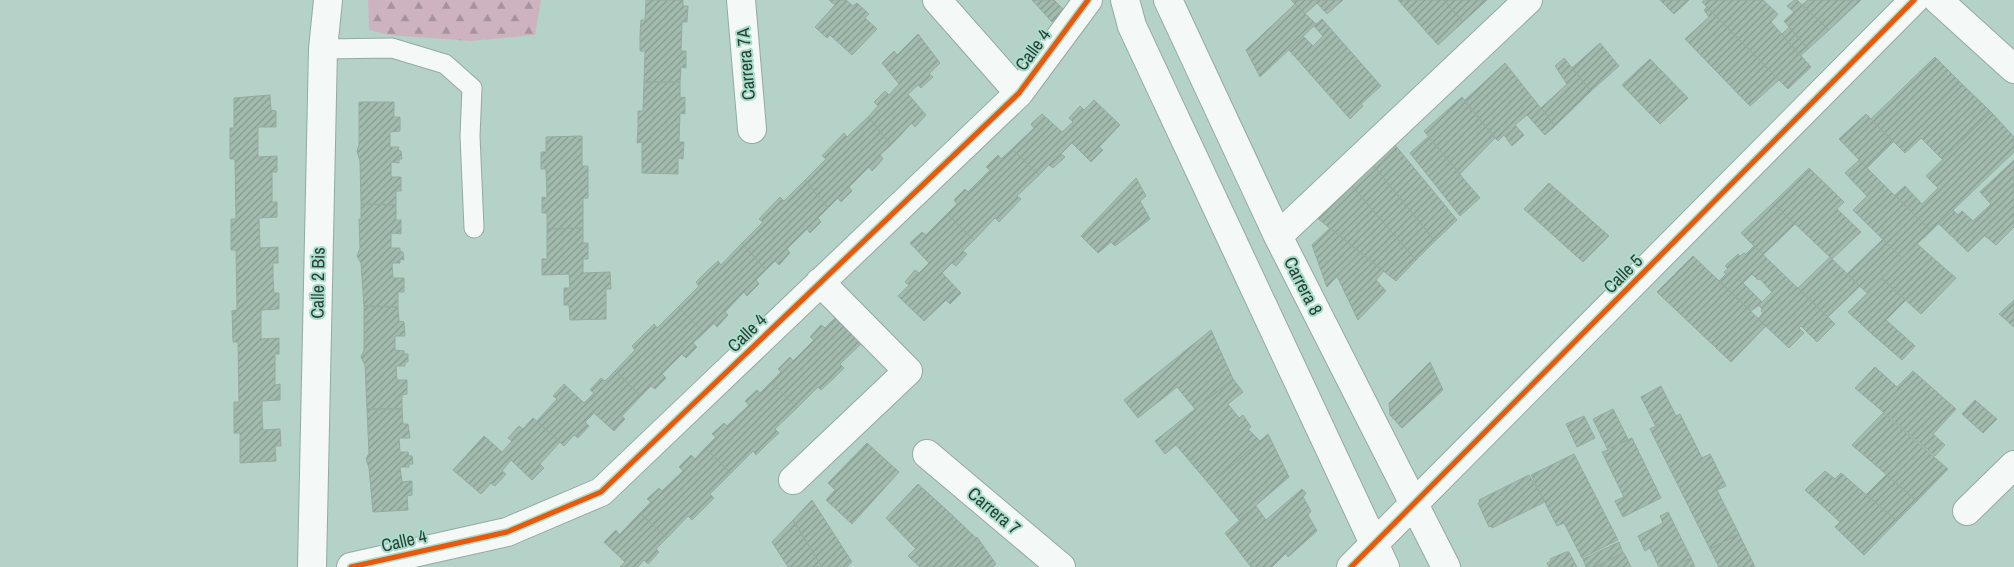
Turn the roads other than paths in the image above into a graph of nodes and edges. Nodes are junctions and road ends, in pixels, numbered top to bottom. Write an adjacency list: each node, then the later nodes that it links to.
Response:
1 (328, 0): 10 (street, Calle 2 Bis)
2 (740, 0): 13 (street, Carrera 7A)
3 (937, 0): 12 (street)
4 (1088, 0): 12 (street, Calle 4)
5 (1125, 0): 22 (street)
6 (1168, 0): 15 (street, Carrera 8)
7 (1528, 0): 15 (street)
8 (1914, 0): 20 (street, Calle 5)
9 (1938, 0): 11 (street)
10 (323, 48): 14 (lane); 23 (street, Calle 2 Bis)
11 (2014, 69)
12 (1019, 93): 16 (street, Calle 4)
13 (752, 129)
14 (474, 228)
15 (1278, 236): 20 (street, Carrera 8)
16 (820, 282): 19 (street); 24 (street, Calle 4)
17 (927, 454): 25 (street, Carrera 7)
18 (2014, 465): 21 (street)
19 (793, 480)
20 (1413, 505): 22 (street, Calle 5); 27 (street, Carrera 8)
21 (1967, 511)
22 (1379, 556): 26 (street, Calle 5)
23 (312, 567)
24 (351, 567)
25 (1062, 567)
26 (1351, 567)
27 (1446, 567)

